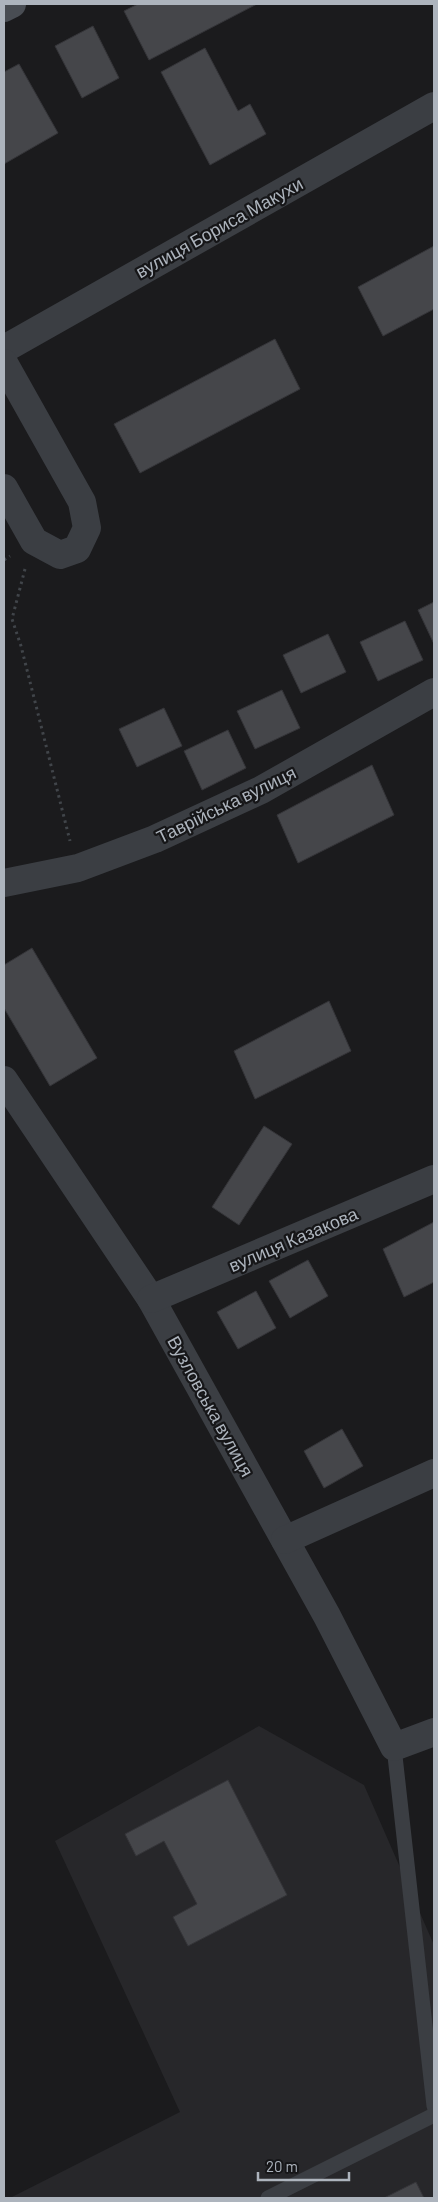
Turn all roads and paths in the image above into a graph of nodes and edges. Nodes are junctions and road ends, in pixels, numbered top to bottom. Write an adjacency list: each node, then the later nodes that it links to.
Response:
1 (12, 4): 2 (main road)
2 (4, 8)
3 (434, 106): 4 (street, вулиця Бориса Макухи)
4 (4, 349)
5 (4, 363): 7 (street)
6 (4, 488): 7 (street)
7 (34, 541): 9 (path)
8 (434, 692): 9 (street, Таврійська вулиця)
9 (78, 868): 10 (street, Таврійська вулиця)
10 (4, 884)
11 (4, 1080): 13 (street, Вузловська вулиця)
12 (434, 1179): 13 (street, вулиця Казакова)
13 (151, 1299): 15 (street, Вузловська вулиця)
14 (434, 1472): 15 (street)
15 (285, 1540): 17 (street, Вузловська вулиця)
16 (434, 1732): 17 (street)
17 (394, 1747): 18 (lane)
18 (433, 2086): 19 (lane)
19 (434, 2106)
20 (434, 2116): 21 (lane)
21 (268, 2198)

